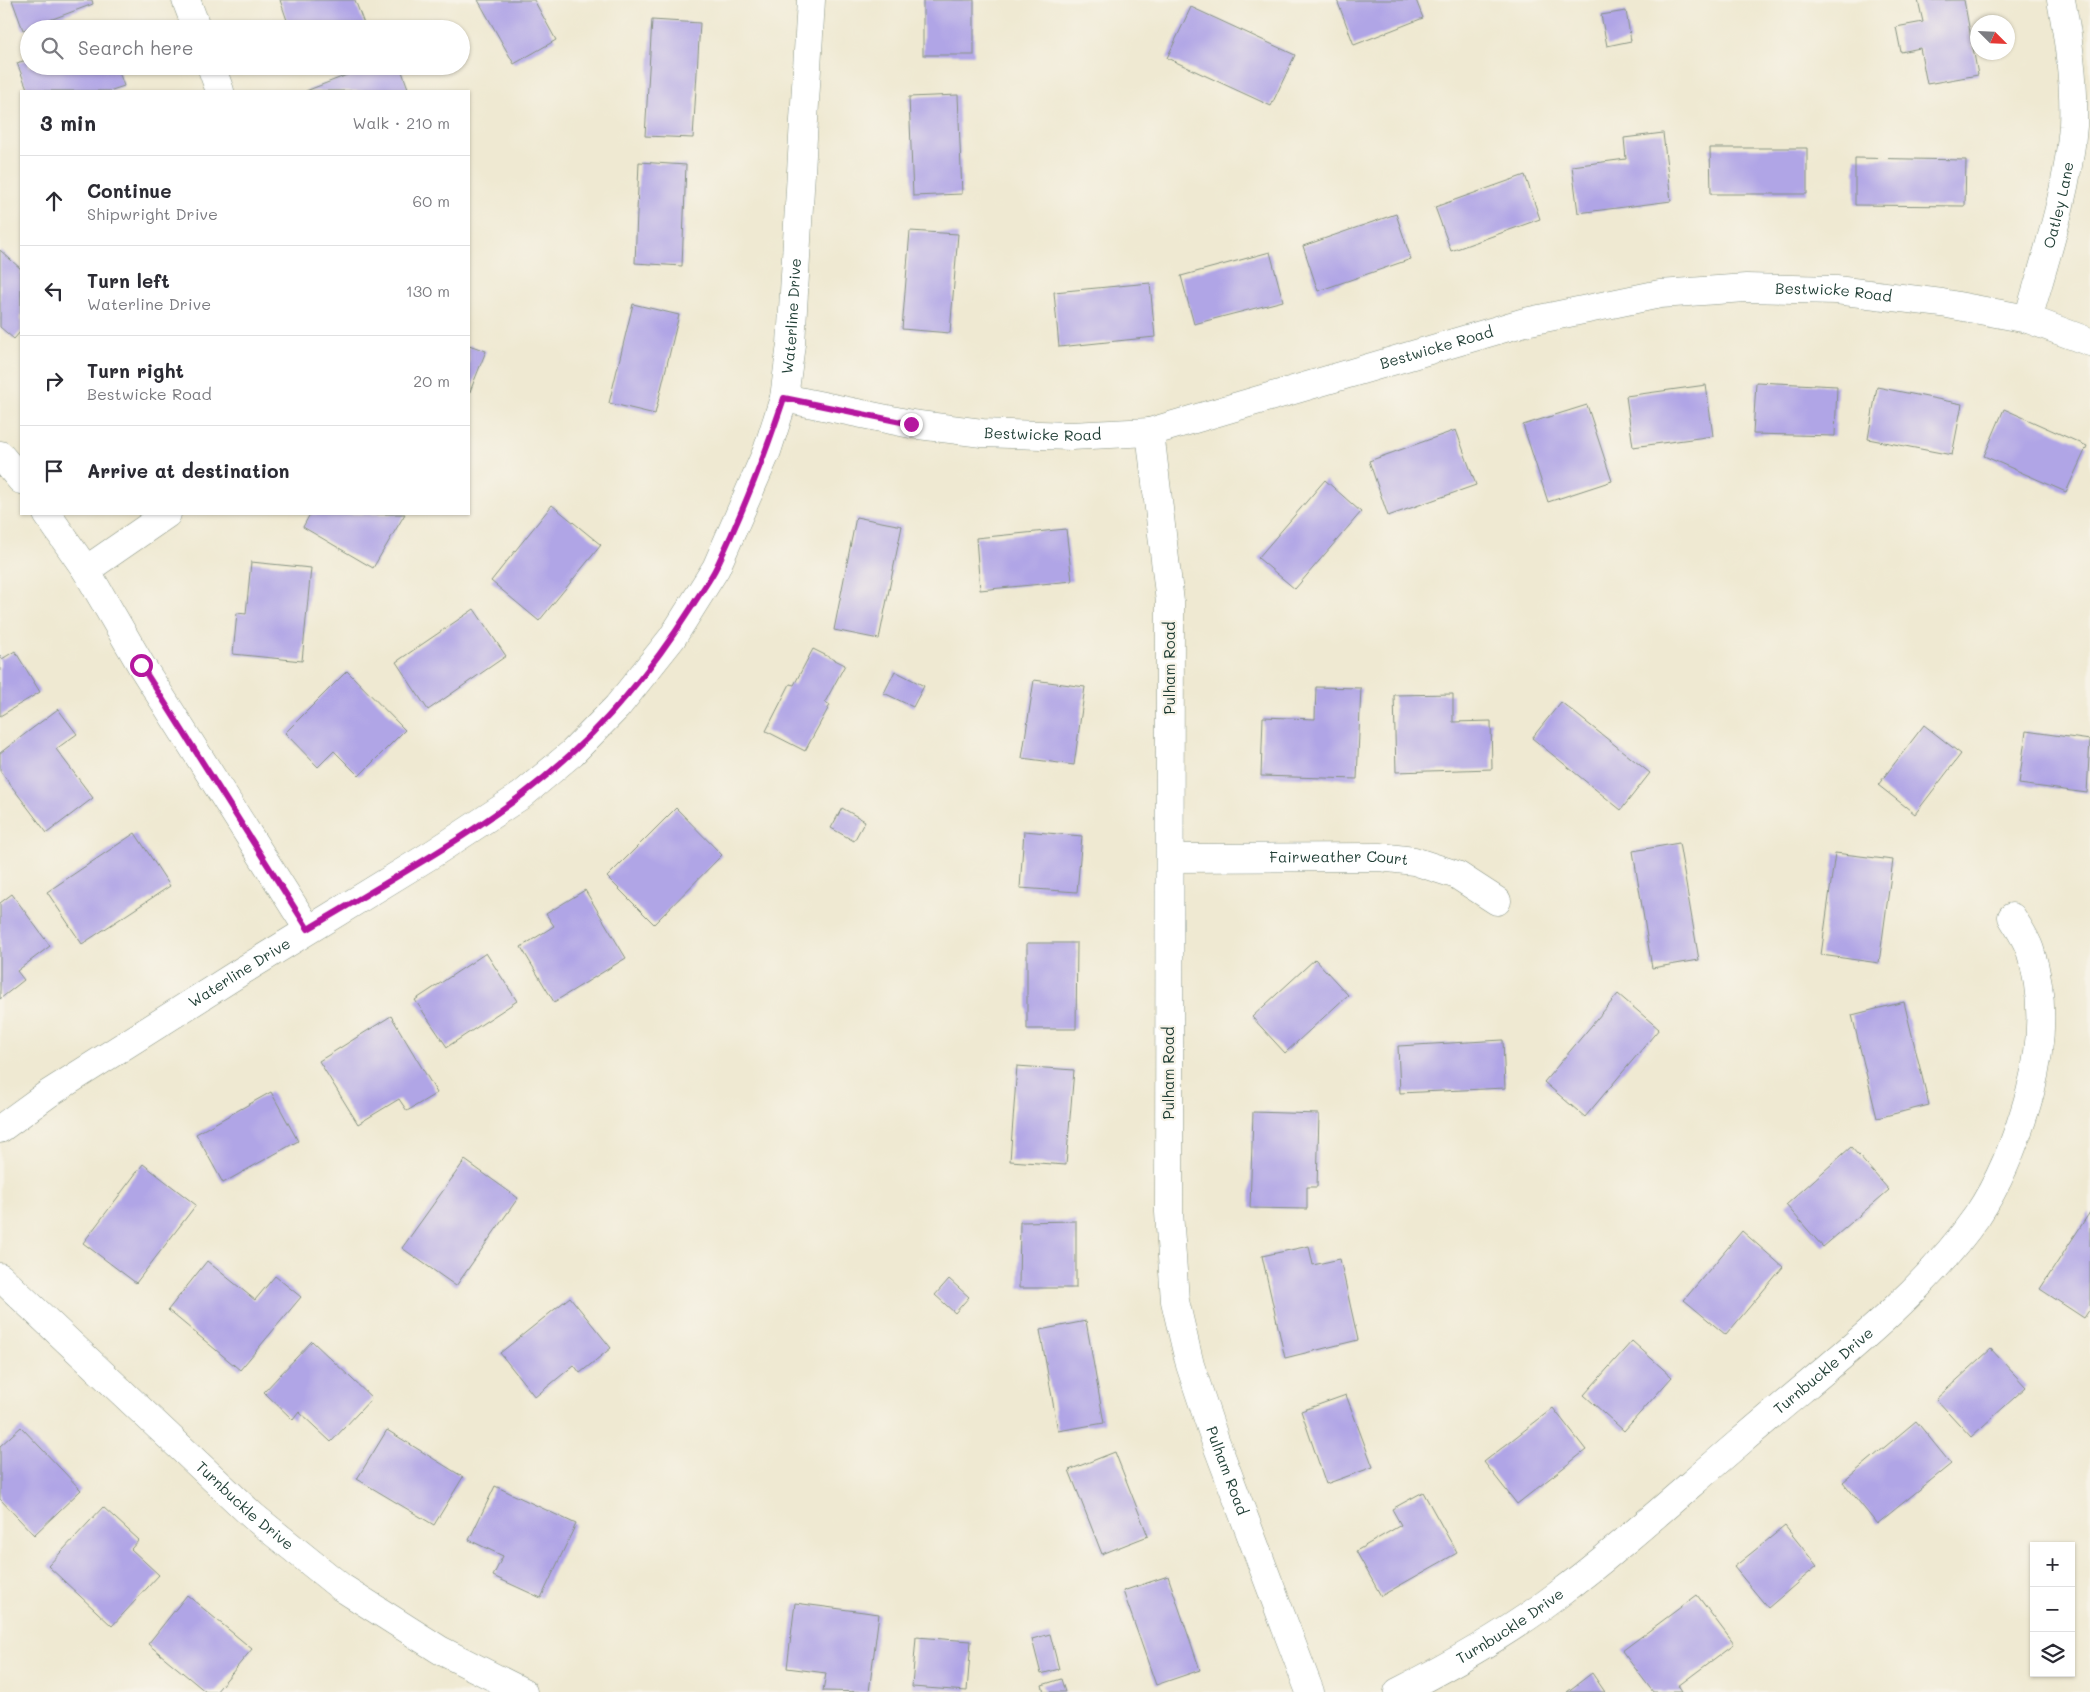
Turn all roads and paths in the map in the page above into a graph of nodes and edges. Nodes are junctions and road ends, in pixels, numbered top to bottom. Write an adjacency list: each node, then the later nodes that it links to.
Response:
1 (186, 0): 4 (street)
2 (811, 0): 9 (street, Waterline Drive)
3 (2062, 0): 7 (street, Oatley Lane)
4 (194, 20)
5 (214, 75): 6 (street)
6 (220, 90)
7 (2028, 319): 8 (street, Bestwicke Road); 10 (street, Bestwicke Road)
8 (2090, 342)
9 (784, 398): 10 (street, Bestwicke Road); 19 (street, Waterline Drive)
10 (1150, 432): 16 (street, Pulham Road)
11 (0, 455): 12 (street)
12 (20, 479)
13 (48, 515): 15 (street)
14 (166, 515): 15 (street)
15 (86, 570): 19 (street)
16 (1170, 858): 17 (street, Fairweather Court); 23 (street, Pulham Road)
17 (1496, 901)
18 (2012, 917): 24 (street, Turnbuckle Drive)
19 (308, 929): 20 (street, Waterline Drive)
20 (0, 1129)
21 (0, 1277): 22 (street, Turnbuckle Drive)
22 (522, 1692)
23 (1310, 1692)
24 (1398, 1692)

